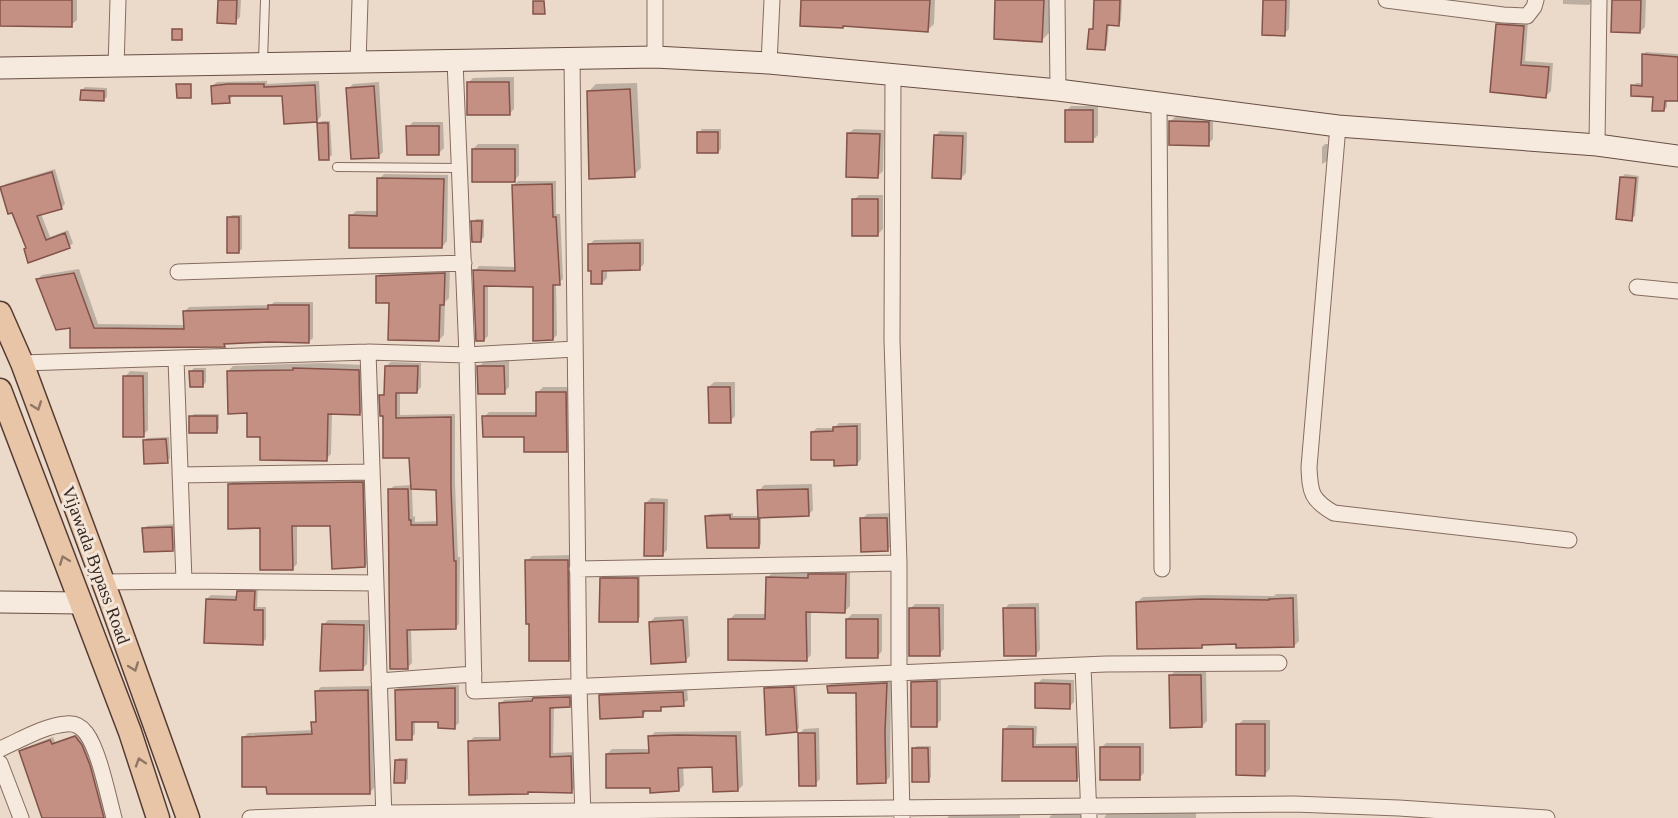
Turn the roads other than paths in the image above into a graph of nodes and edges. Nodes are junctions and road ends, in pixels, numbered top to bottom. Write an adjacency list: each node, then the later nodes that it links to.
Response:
1 (118, 0): 17 (street)
2 (265, 0): 13 (lane)
3 (360, 0): 14 (street)
4 (655, 0): 10 (street)
5 (772, 0): 15 (street)
6 (1057, 0): 19 (street)
7 (1386, 0): 8 (street)
8 (1536, 0)
9 (1599, 0): 22 (street)
10 (655, 57): 11 (street); 15 (street)
11 (572, 59): 12 (street); 31 (street)
12 (455, 61): 14 (street); 25 (street)
13 (263, 63): 14 (street); 17 (street)
14 (358, 63)
15 (769, 63): 18 (street)
16 (0, 68): 17 (street)
17 (116, 68)
18 (893, 75): 19 (street); 40 (street)
19 (1058, 90): 20 (street)
20 (1159, 104): 21 (street); 42 (street)
21 (1338, 126): 22 (street); 39 (street)
22 (1597, 145): 23 (street)
23 (1678, 156)
24 (338, 167): 25 (lane)
25 (459, 168): 26 (street)
26 (464, 263): 27 (street); 33 (street)
27 (178, 272)
28 (1637, 287): 29 (street)
29 (1678, 291)
30 (0, 313): 35 (main road, Vijawada Bypass Road)
31 (575, 349): 33 (street); 41 (street)
32 (368, 352): 33 (street); 34 (street); 37 (street)
33 (468, 355): 51 (street)
34 (176, 359): 35 (street); 38 (street)
35 (22, 363): 44 (main road, Vijawada Bypass Road, one-way to 44)
36 (0, 390): 47 (main road, Vijawada Bypass Road, one-way to 36)
37 (372, 472): 38 (street); 45 (street)
38 (180, 475): 43 (street)
39 (1569, 540)
40 (899, 563): 41 (street); 50 (street)
41 (577, 569): 53 (street)
42 (1162, 569)
43 (184, 581): 44 (street); 45 (street)
44 (102, 582): 64 (main road, Vijawada Bypass Road, one-way to 64)
45 (376, 584): 52 (street)
46 (0, 602): 47 (street)
47 (81, 603): 63 (main road, Vijawada Bypass Road, one-way to 47)
48 (1279, 663): 49 (street)
49 (1083, 665): 50 (street); 56 (street)
50 (899, 673): 53 (street); 57 (street)
51 (474, 674): 52 (street); 53 (street)
52 (380, 681): 60 (street)
53 (579, 687): 59 (street)
54 (0, 749): 62 (street)
55 (0, 763): 61 (street)
56 (1089, 812): 57 (street); 58 (street)
57 (902, 813): 59 (street)
58 (1399, 813): 66 (street)
59 (583, 814): 60 (street)
60 (384, 815): 65 (street)
61 (21, 818)
62 (114, 818)
63 (158, 818)
64 (188, 818)
65 (250, 818)
66 (1547, 818)

